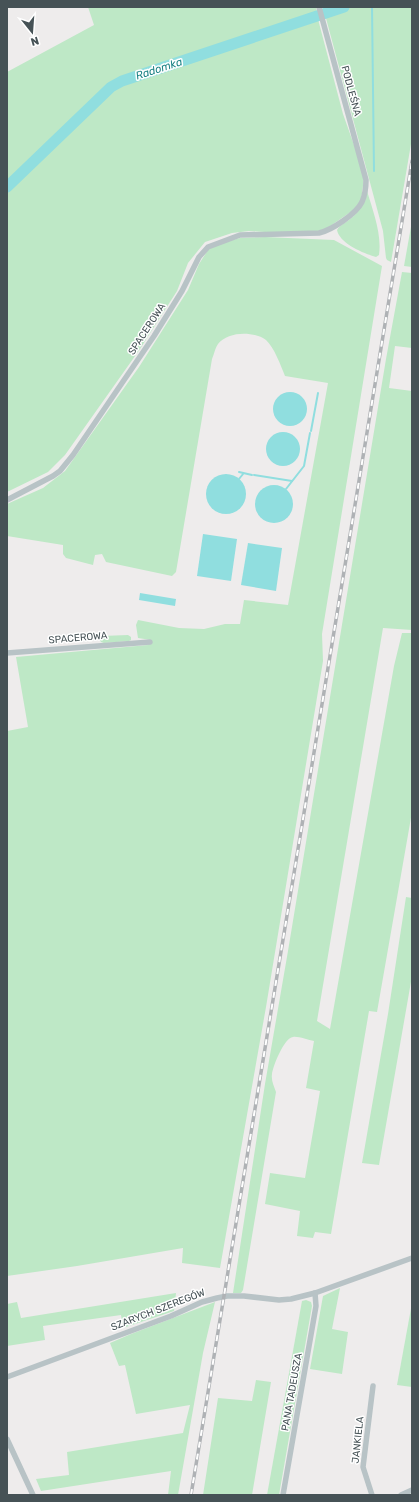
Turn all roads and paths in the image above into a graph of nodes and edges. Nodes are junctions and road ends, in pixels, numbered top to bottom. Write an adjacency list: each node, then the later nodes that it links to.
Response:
1 (320, 7): 2 (street, PODLEŚNA)
2 (331, 229): 3 (street, SPACEROWA)
3 (7, 500)
4 (150, 642): 5 (street, SPACEROWA)
5 (7, 653)
6 (412, 1258): 7 (street, SZARYCH SZEREGÓW)
7 (314, 1293): 8 (street, SZARYCH SZEREGÓW); 13 (street, PANA TADEUSZA)
8 (7, 1377)
9 (373, 1386): 14 (street, JANKIELA)
10 (7, 1439): 12 (street)
11 (412, 1490): 15 (street)
12 (33, 1495)
13 (283, 1495)
14 (372, 1495)
15 (401, 1495)

